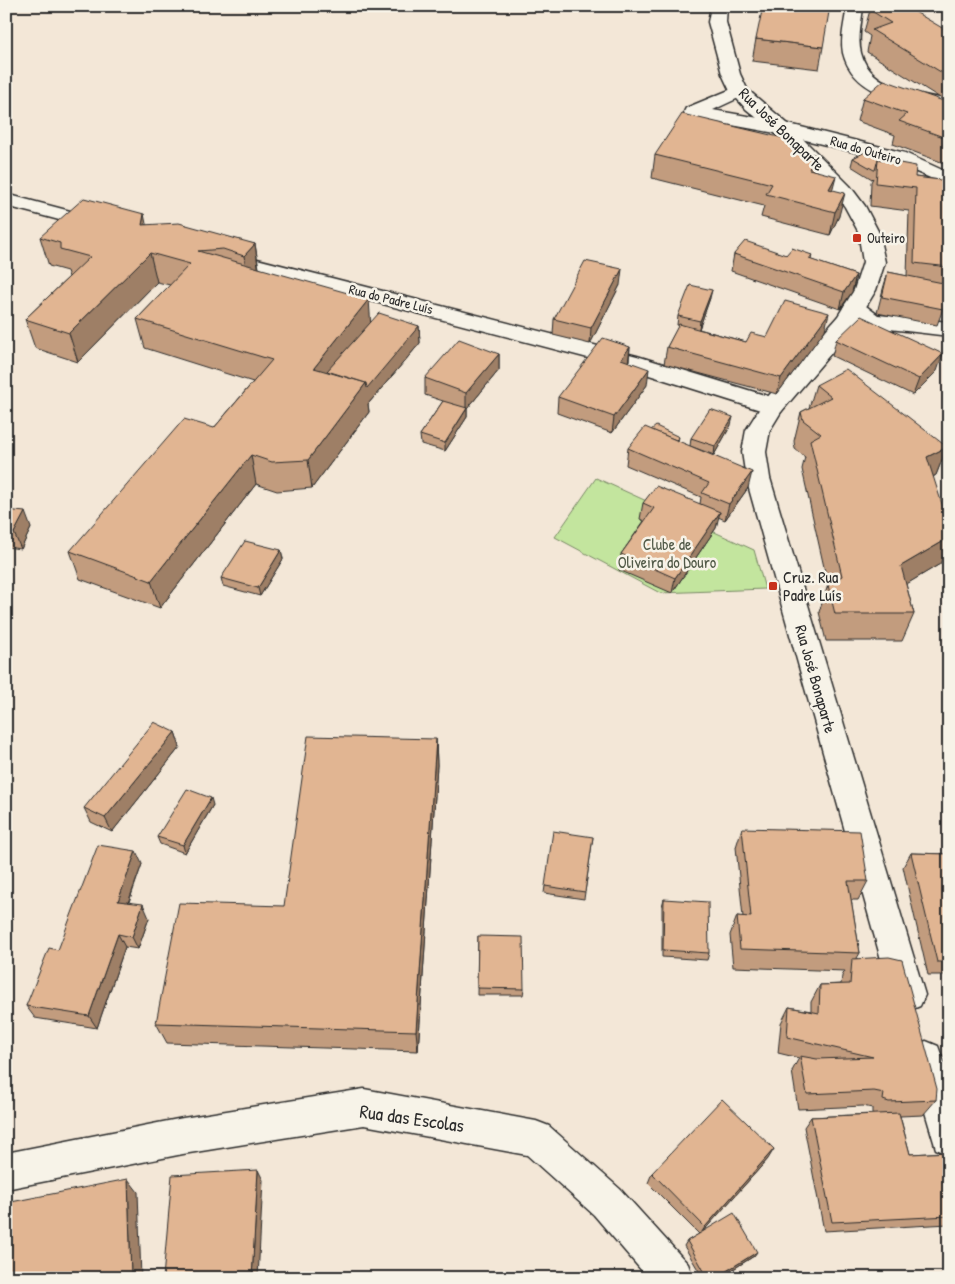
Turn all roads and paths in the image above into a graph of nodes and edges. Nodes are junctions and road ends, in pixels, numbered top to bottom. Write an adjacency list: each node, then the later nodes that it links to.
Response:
1 (719, 6): 3 (street, Rua José Bonaparte)
2 (855, 6): 4 (street)
3 (739, 91): 5 (street, Rua José Bonaparte); 5 (street, Rua do Outeiro)
4 (949, 106)
5 (781, 128): 6 (street, Rua do Outeiro); 10 (street, Rua José Bonaparte)
6 (949, 180)
7 (6, 200): 8 (street)
8 (124, 230)
9 (201, 250): 12 (street, Rua do Padre Luís)
10 (854, 308): 11 (street); 12 (street, Rua José Bonaparte)
11 (949, 329)
12 (773, 406): 13 (street, Rua José Bonaparte)
13 (949, 1136)
14 (6, 1171): 15 (street, Rua das Escolas)
15 (674, 1278)

